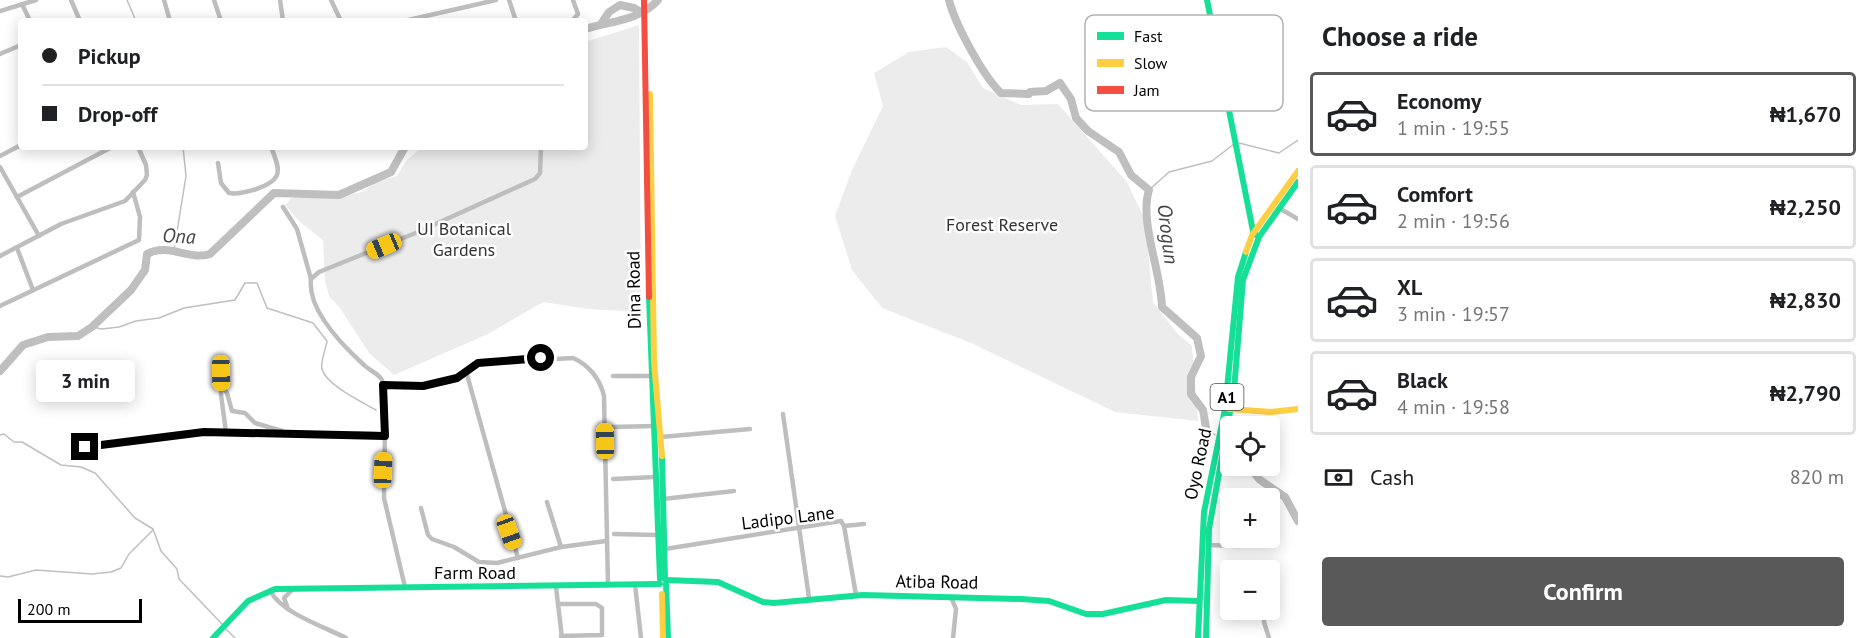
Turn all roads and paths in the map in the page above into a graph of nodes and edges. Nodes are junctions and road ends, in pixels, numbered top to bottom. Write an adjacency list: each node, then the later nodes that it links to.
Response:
1 (36, 0): 12 (street)
2 (71, 0): 16 (street)
3 (164, 0): 17 (street)
4 (214, 0): 18 (street)
5 (280, 0): 19 (street)
6 (331, 0): 20 (street)
7 (496, 0): 21 (street)
8 (509, 0): 22 (street)
9 (573, 0): 23 (street)
10 (646, 0): 52 (main road, Dina Road)
11 (1207, 0): 14 (main road)
12 (22, 4): 13 (street); 15 (street)
13 (0, 11)
14 (1210, 15)
15 (29, 18)
16 (79, 18)
17 (169, 18)
18 (220, 18)
19 (283, 18)
20 (339, 18)
21 (417, 18)
22 (515, 18)
23 (575, 18)
24 (18, 46): 25 (street)
25 (0, 54)
26 (1230, 111): 42 (main road)
27 (18, 147): 32 (street)
28 (106, 150): 38 (street)
29 (139, 150): 37 (street)
30 (273, 150): 33 (street)
31 (541, 150): 46 (street)
32 (0, 156)
33 (218, 163)
34 (0, 167): 38 (street)
35 (1298, 171): 42 (main road, Oyo Road / A1)
36 (1298, 182): 40 (main road, Oyo Road / A1)
37 (133, 192): 43 (street); 47 (street)
38 (17, 197): 43 (street)
39 (283, 207): 46 (street)
40 (1279, 208): 41 (street); 42 (main road, Oyo Road / A1)
41 (1298, 219)
42 (1256, 235): 56 (main road, Oyo Road / A1)
43 (39, 237): 44 (street)
44 (17, 248): 45 (street); 47 (street)
45 (0, 256)
46 (311, 279): 54 (street)
47 (33, 290): 48 (street)
48 (0, 306)
49 (221, 360): 53 (street)
50 (466, 371): 54 (street); 78 (street); 83 (street)
51 (612, 375): 52 (street)
52 (652, 376): 58 (main road, Dina Road); 65 (main road, Dina Road)
53 (221, 385): 61 (street); 62 (street)
54 (383, 385): 63 (street)
55 (1298, 408): 56 (main road)
56 (1228, 409): 75 (main road, Oyo Road / A1)
57 (783, 414): 73 (street)
58 (654, 426): 59 (street); 66 (main road, Dina Road)
59 (612, 427)
60 (750, 429): 65 (street)
61 (226, 432): 62 (street); 64 (street)
62 (285, 433): 63 (street)
63 (385, 436): 87 (street)
64 (80, 437)
65 (661, 437): 69 (main road, Dina Road)
66 (656, 477): 67 (street); 77 (main road, Dina Road)
67 (613, 479)
68 (734, 491): 69 (street)
69 (663, 499): 82 (main road, Dina Road)
70 (547, 502): 81 (street)
71 (421, 508): 83 (street)
72 (864, 524): 74 (street)
73 (799, 526): 74 (street, Ladipo Lane); 82 (street, Ladipo Lane); 95 (street)
74 (844, 526): 92 (street, Ladipo Lane)
75 (1206, 528): 79 (main road, Oyo Road / A1); 97 (main road, Oyo Road / A1)
76 (614, 534): 77 (street)
77 (658, 535): 84 (main road, Dina Road)
78 (606, 542): 81 (street); 86 (street)
79 (1208, 545): 80 (street); 110 (main road, Oyo Road / A1)
80 (1220, 545)
81 (561, 547): 83 (street)
82 (665, 549): 84 (main road, Dina Road)
83 (518, 558)
84 (663, 582): 85 (main road, Farm Road); 95 (main road, Atiba Road); 106 (main road); 107 (main road)
85 (635, 584): 86 (main road, Farm Road); 105 (street)
86 (608, 585): 88 (main road, Farm Road)
87 (405, 587): 88 (main road, Farm Road); 89 (main road, Farm Road)
88 (556, 587): 98 (street)
89 (301, 589): 90 (main road, Farm Road); 96 (main road, Farm Road)
90 (291, 591): 91 (main road, Farm Road); 99 (street)
91 (271, 592): 96 (main road, Farm Road); 99 (street)
92 (856, 595): 93 (main road, Atiba Road); 95 (main road, Atiba Road)
93 (951, 597): 94 (main road, Atiba Road); 100 (street)
94 (963, 597): 97 (main road, Atiba Road); 100 (street)
95 (809, 598)
96 (251, 599): 103 (main road)
97 (1199, 602): 109 (main road, Oyo Road / A1)
98 (558, 604): 102 (street); 102 (street)
99 (288, 609): 104 (street)
100 (956, 609): 108 (street)
101 (1264, 620): 111 (street)
102 (561, 637)
103 (213, 638)
104 (346, 638)
105 (641, 638)
106 (663, 638)
107 (668, 638)
108 (953, 638)
109 (1198, 638)
110 (1206, 638)
111 (1269, 638)

